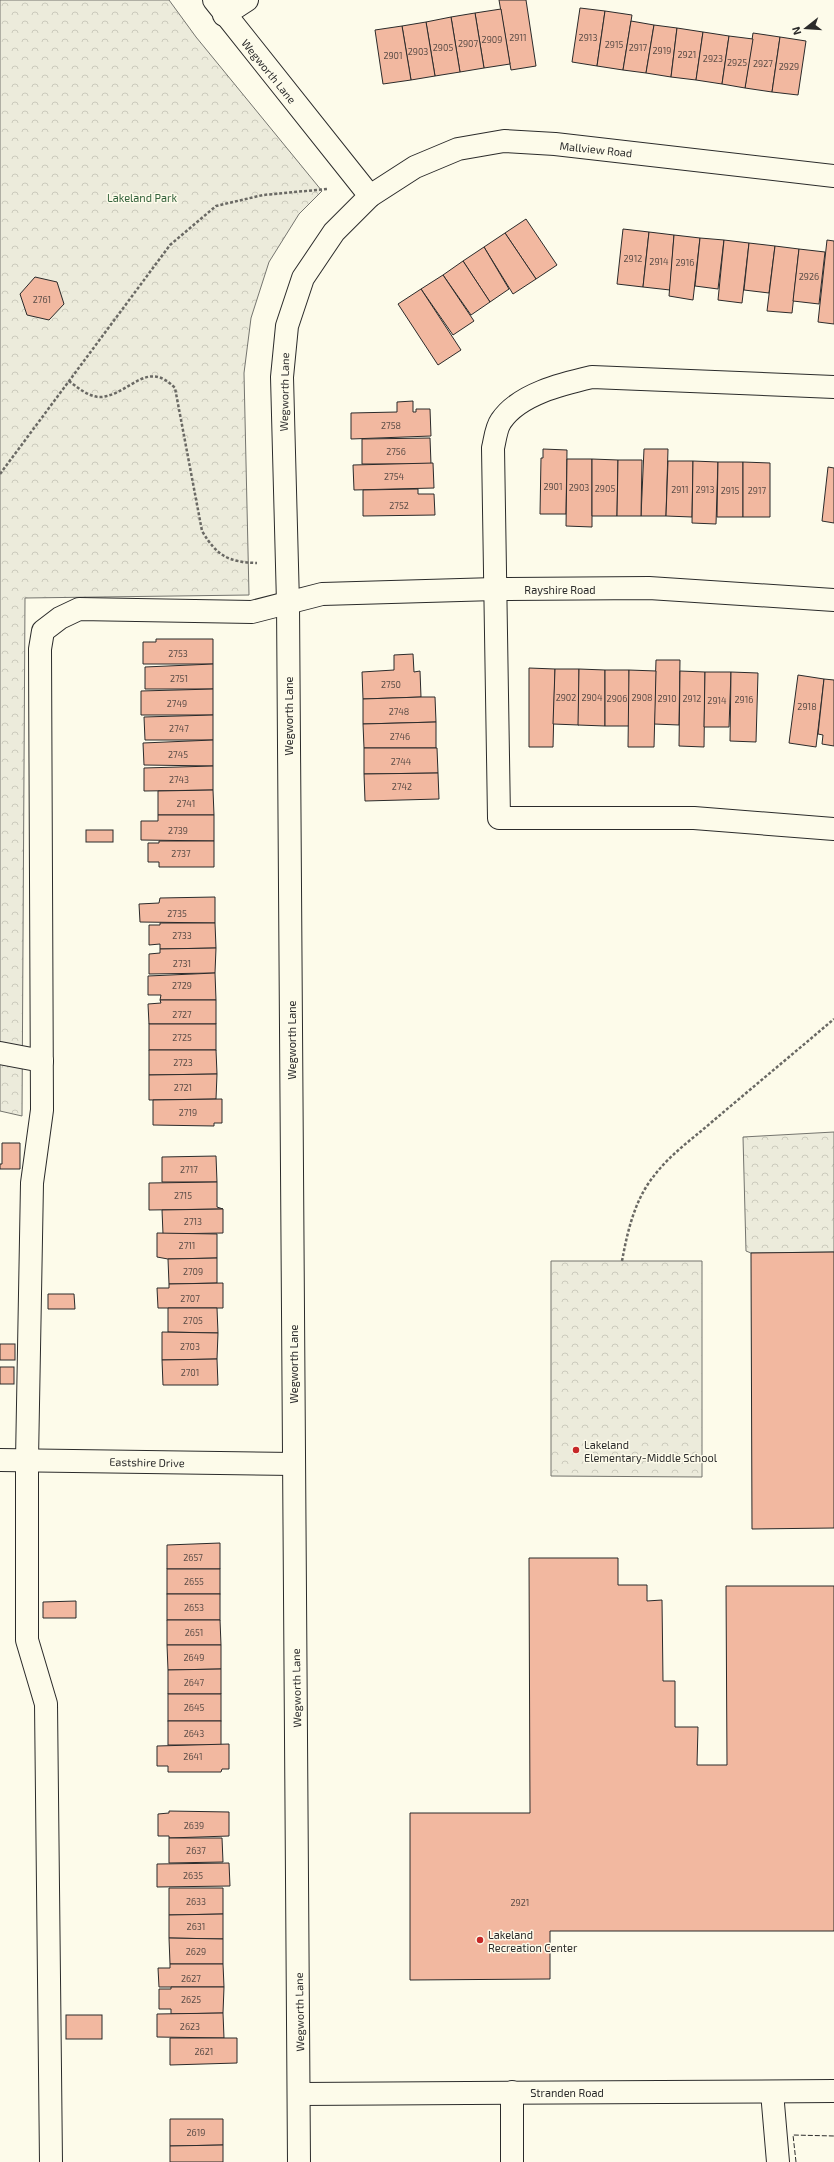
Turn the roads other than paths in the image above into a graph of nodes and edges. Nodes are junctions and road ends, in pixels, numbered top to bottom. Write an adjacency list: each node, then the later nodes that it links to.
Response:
1 (247, 0): 2 (street)
2 (219, 8): 4 (street, Wegworth Lane)
3 (834, 176): 4 (street, Mallview Road)
4 (370, 196): 8 (street, Wegworth Lane)
5 (834, 387): 6 (street)
6 (495, 589): 7 (street, Rayshire Road); 8 (street, Rayshire Road); 9 (street)
7 (834, 600)
8 (288, 603): 11 (street, Rayshire Road); 14 (street, Wegworth Lane)
9 (834, 829)
10 (0, 1053): 11 (street)
11 (42, 1061): 13 (street)
12 (0, 1460): 13 (street, Eastshire Drive)
13 (27, 1460): 14 (street, Eastshire Drive); 19 (street)
14 (294, 1464): 18 (street, Wegworth Lane)
15 (834, 2091): 17 (street, Stranden Road)
16 (512, 2092): 17 (street, Stranden Road); 18 (street, Stranden Road); 21 (street)
17 (772, 2092): 22 (street)
18 (300, 2094): 20 (street, Wegworth Lane)
19 (52, 2162)
20 (299, 2162)
21 (512, 2162)
22 (778, 2162)

